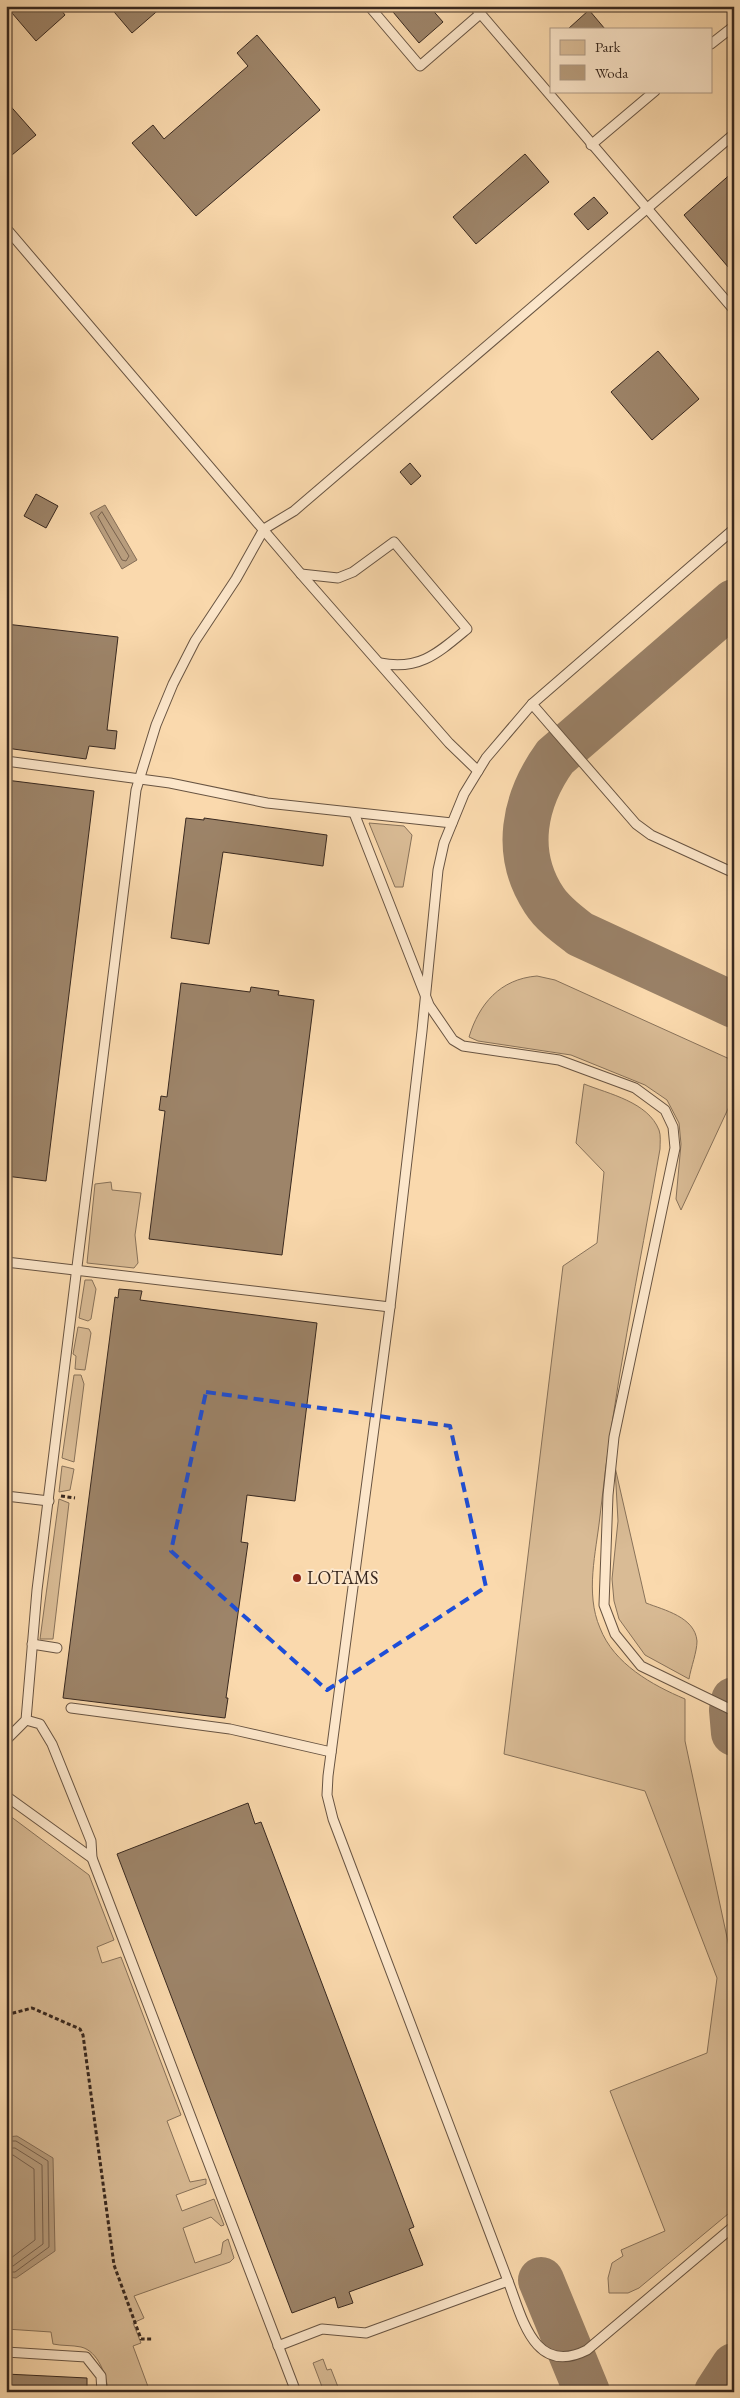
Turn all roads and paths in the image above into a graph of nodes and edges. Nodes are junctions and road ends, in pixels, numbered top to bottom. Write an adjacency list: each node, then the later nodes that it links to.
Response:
1 (369, 6): 3 (lane)
2 (474, 6): 3 (lane)
3 (480, 14): 8 (lane)
4 (734, 26): 5 (lane)
5 (712, 43)
6 (654, 92): 8 (lane)
7 (734, 134): 9 (lane)
8 (592, 145): 9 (lane)
9 (647, 209): 11 (lane); 13 (lane)
10 (6, 228): 13 (lane)
11 (734, 310)
12 (734, 528): 16 (lane)
13 (264, 529): 14 (lane); 19 (lane)
14 (302, 574): 15 (lane); 15 (lane)
15 (380, 663): 18 (lane)
16 (532, 704): 18 (lane); 22 (lane)
17 (6, 761): 19 (lane)
18 (478, 771): 21 (lane)
19 (139, 778): 20 (lane); 25 (lane)
20 (354, 813): 21 (lane); 23 (lane)
21 (452, 823): 23 (lane)
22 (734, 873)
23 (426, 996): 26 (lane); 32 (lane)
24 (6, 1262): 25 (lane)
25 (76, 1270): 26 (lane); 28 (lane)
26 (390, 1307): 35 (lane)
27 (6, 1496): 28 (lane)
28 (49, 1501): 29 (lane)
29 (32, 1644): 30 (lane); 33 (lane)
30 (57, 1648)
31 (71, 1708): 35 (lane)
32 (734, 1711)
33 (26, 1720): 34 (lane); 37 (lane)
34 (6, 1740)
35 (331, 1752): 40 (lane)
36 (6, 1796): 37 (lane)
37 (92, 1858): 42 (lane)
38 (6, 2015): 41 (path)
39 (734, 2226): 40 (lane)
40 (508, 2281): 42 (lane)
41 (152, 2339)
42 (278, 2346): 45 (lane)
43 (6, 2352): 44 (lane)
44 (102, 2392)
45 (296, 2392)

